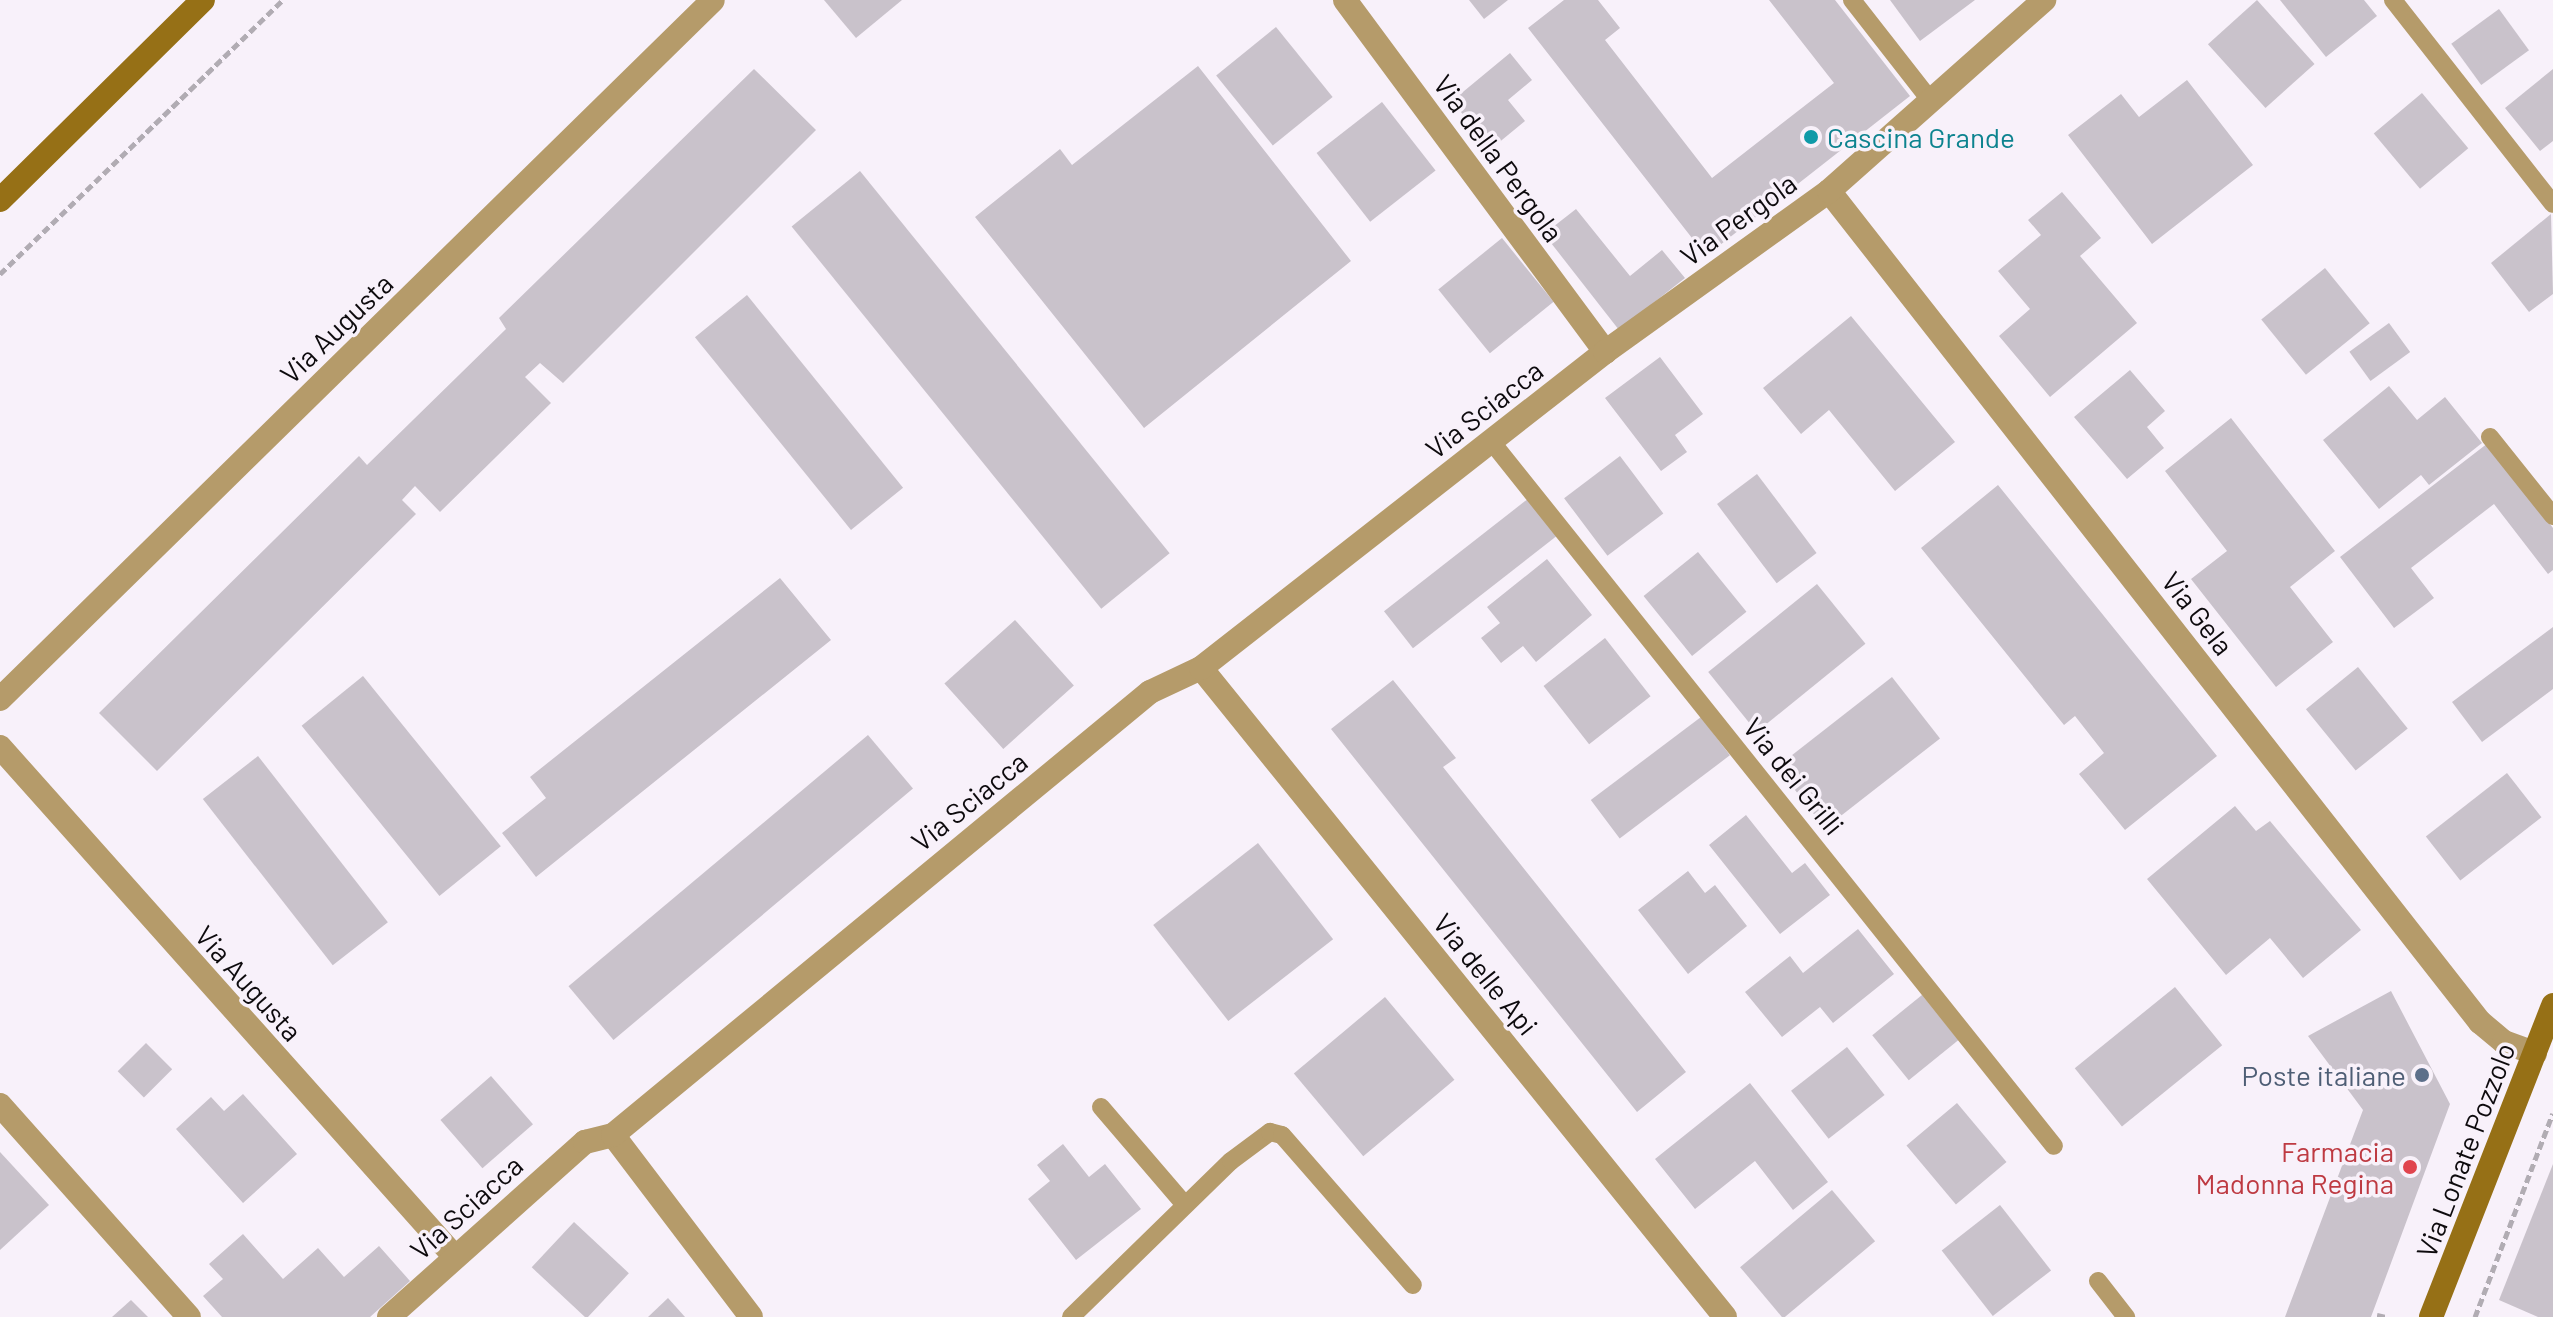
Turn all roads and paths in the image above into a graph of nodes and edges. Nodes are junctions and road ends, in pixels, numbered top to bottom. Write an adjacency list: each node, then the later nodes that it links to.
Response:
1 (203, 0): 10 (street)
2 (283, 0): 12 (path)
3 (713, 0): 18 (street, Via Augusta)
4 (1345, 0): 13 (street, Via della Pergola)
5 (1852, 0): 8 (lane)
6 (2044, 0): 8 (street, Via Pergola)
7 (2393, 0): 11 (lane)
8 (1931, 101): 9 (street, Via Pergola)
9 (1829, 191): 13 (street, Via Pergola); 21 (street, Via Gela)
10 (0, 200)
11 (2553, 204)
12 (0, 274)
13 (1605, 352): 15 (street, Via Sciacca)
14 (2490, 437): 16 (lane)
15 (1491, 441): 17 (street, Via Sciacca); 26 (lane, Via dei Grilli)
16 (2553, 516)
17 (1201, 668): 25 (street, Via Sciacca); 36 (street, Via delle Api)
18 (0, 699)
19 (0, 747): 28 (street, Via Augusta)
20 (2553, 1005): 21 (street, Via Lonate Pozzolo)
21 (2535, 1053): 39 (street, Via Lonate Pozzolo)
22 (0, 1105): 32 (street)
23 (1101, 1107): 27 (lane)
24 (2553, 1113): 40 (path)
25 (613, 1135): 28 (street, Via Sciacca); 34 (street)
26 (2054, 1146)
27 (1185, 1205): 30 (lane); 35 (lane)
28 (455, 1257): 33 (street, Via Sciacca)
29 (2098, 1281): 37 (lane)
30 (1413, 1285)
31 (2377, 1315): 38 (path)
32 (189, 1317)
33 (389, 1317)
34 (751, 1317)
35 (1071, 1317)
36 (1725, 1317)
37 (2126, 1317)
38 (2386, 1317)
39 (2431, 1317)
40 (2475, 1317)

